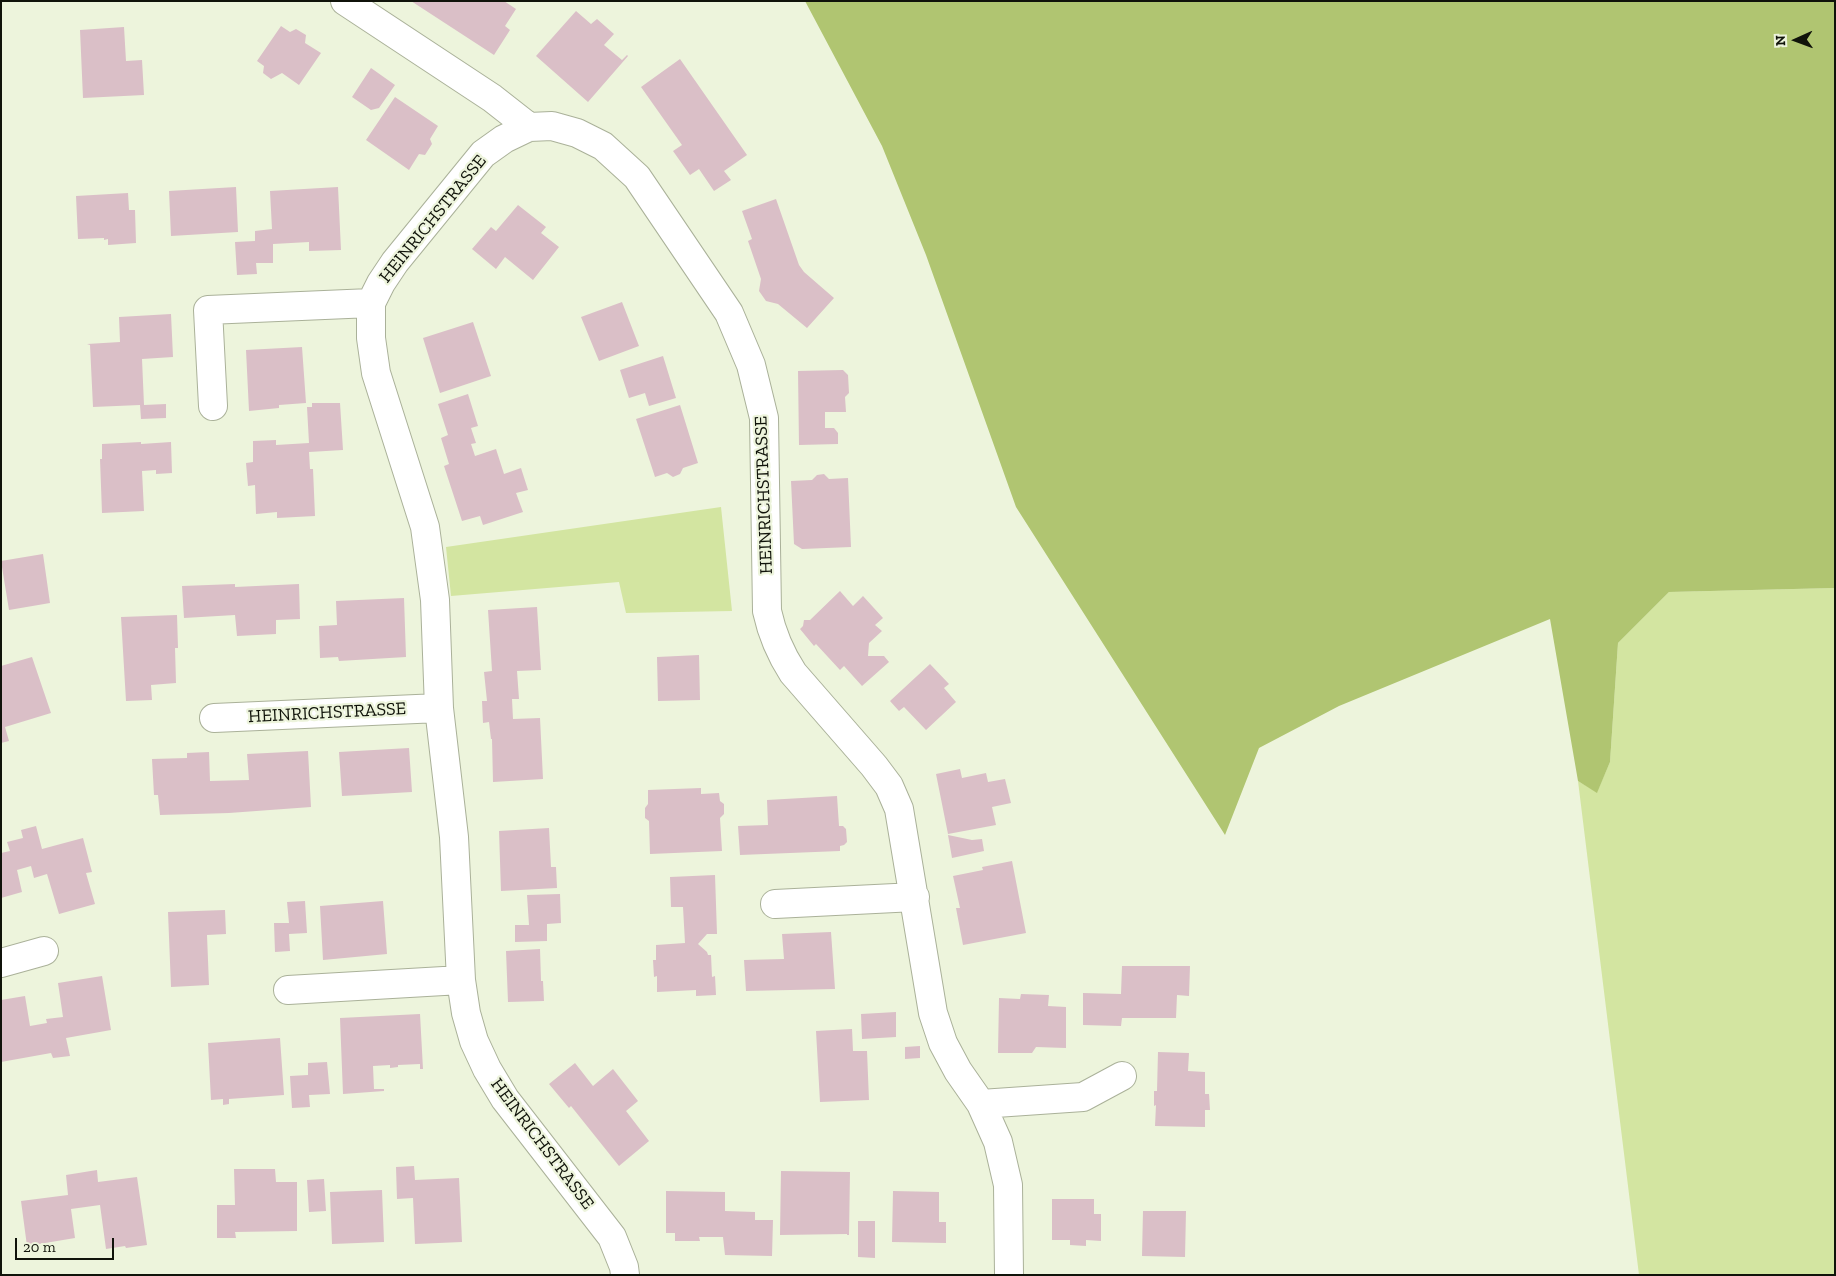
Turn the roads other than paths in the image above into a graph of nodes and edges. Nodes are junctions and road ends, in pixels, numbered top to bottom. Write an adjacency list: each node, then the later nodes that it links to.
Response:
1 (345, 1): 2 (street)
2 (529, 127): 3 (street, HEINRICHSTRASSE); 7 (street, HEINRICHSTRASSE)
3 (371, 304): 4 (street, HEINRICHSTRASSE); 5 (street, HEINRICHSTRASSE)
4 (213, 406)
5 (439, 708): 6 (street, HEINRICHSTRASSE); 11 (street, HEINRICHSTRASSE)
6 (214, 718)
7 (915, 897): 8 (street); 14 (street, HEINRICHSTRASSE)
8 (775, 904)
9 (44, 951): 10 (street)
10 (1, 963)
11 (461, 980): 12 (street); 15 (street, HEINRICHSTRASSE)
12 (288, 990)
13 (1122, 1076): 14 (street)
14 (981, 1104): 16 (street, HEINRICHSTRASSE)
15 (625, 1275)
16 (1009, 1275)

